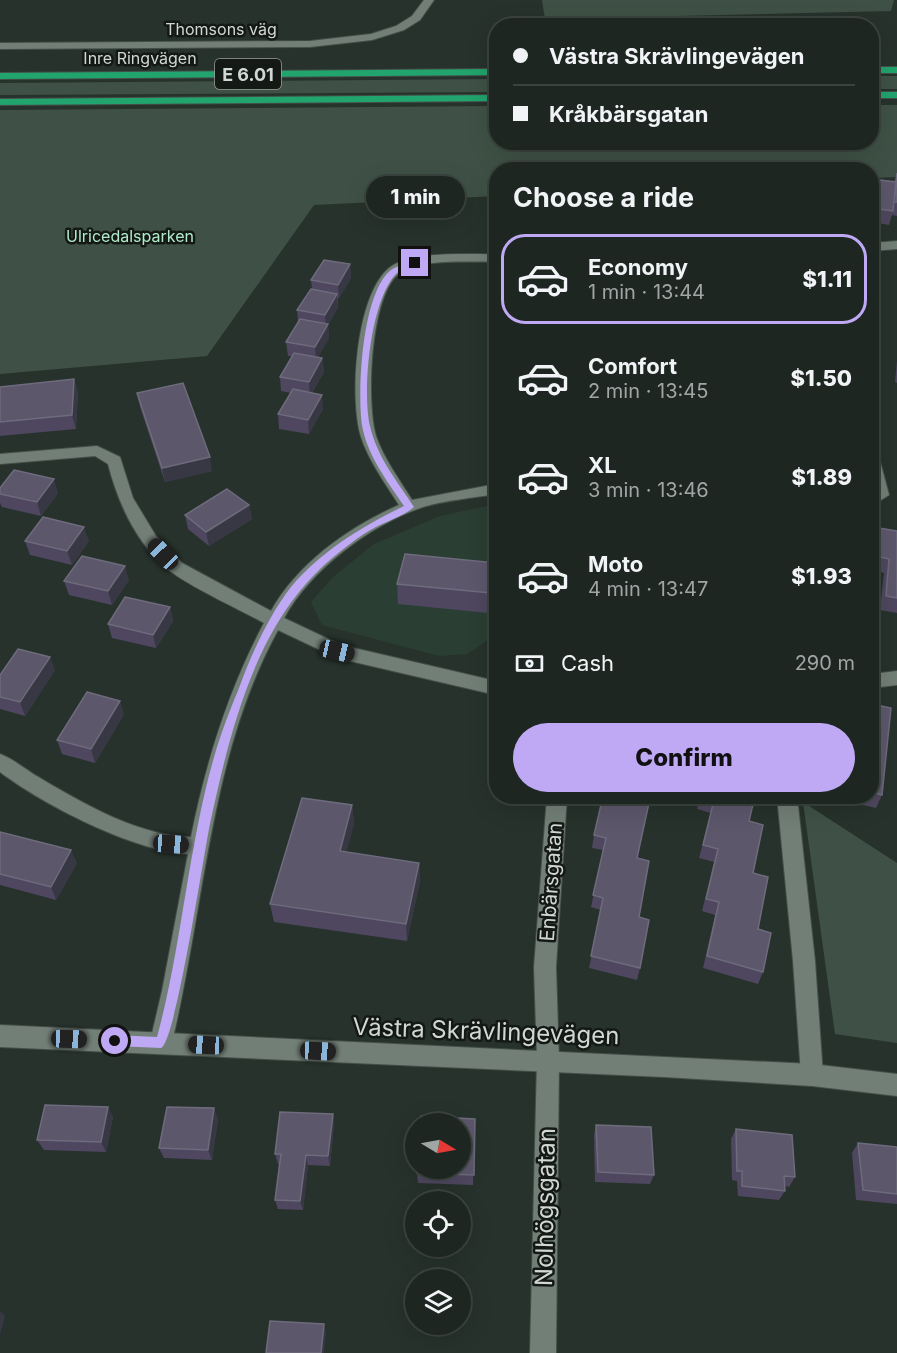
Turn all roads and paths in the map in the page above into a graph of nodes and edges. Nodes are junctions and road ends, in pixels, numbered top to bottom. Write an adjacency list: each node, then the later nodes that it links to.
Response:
1 (429, 0): 2 (street, Thomsons väg)
2 (0, 46)
3 (879, 70): 4 (highway)
4 (897, 70)
5 (489, 72): 6 (highway, Inre Ringvägen / E 6.01)
6 (0, 76)
7 (879, 95): 8 (highway)
8 (897, 95)
9 (489, 98): 10 (highway, E 6.01)
10 (0, 102)
11 (897, 245): 12 (street)
12 (879, 246)
13 (489, 258): 16 (street)
14 (0, 459): 17 (street)
15 (489, 490): 16 (street)
16 (410, 507): 17 (street)
17 (274, 621): 20 (street); 24 (street)
18 (897, 678): 19 (street)
19 (879, 680)
20 (489, 686)
21 (0, 762): 24 (street)
22 (556, 804): 27 (street, Enbärsgatan)
23 (788, 804): 28 (street)
24 (200, 846): 26 (street)
25 (0, 1036): 26 (street, Västra Skrävlingevägen)
26 (161, 1042): 27 (street, Västra Skrävlingevägen)
27 (548, 1060): 28 (street, Västra Skrävlingevägen); 30 (street, Nolhögsgatan)
28 (812, 1075): 29 (street, Västra Skrävlingevägen)
29 (897, 1085)
30 (543, 1353)

